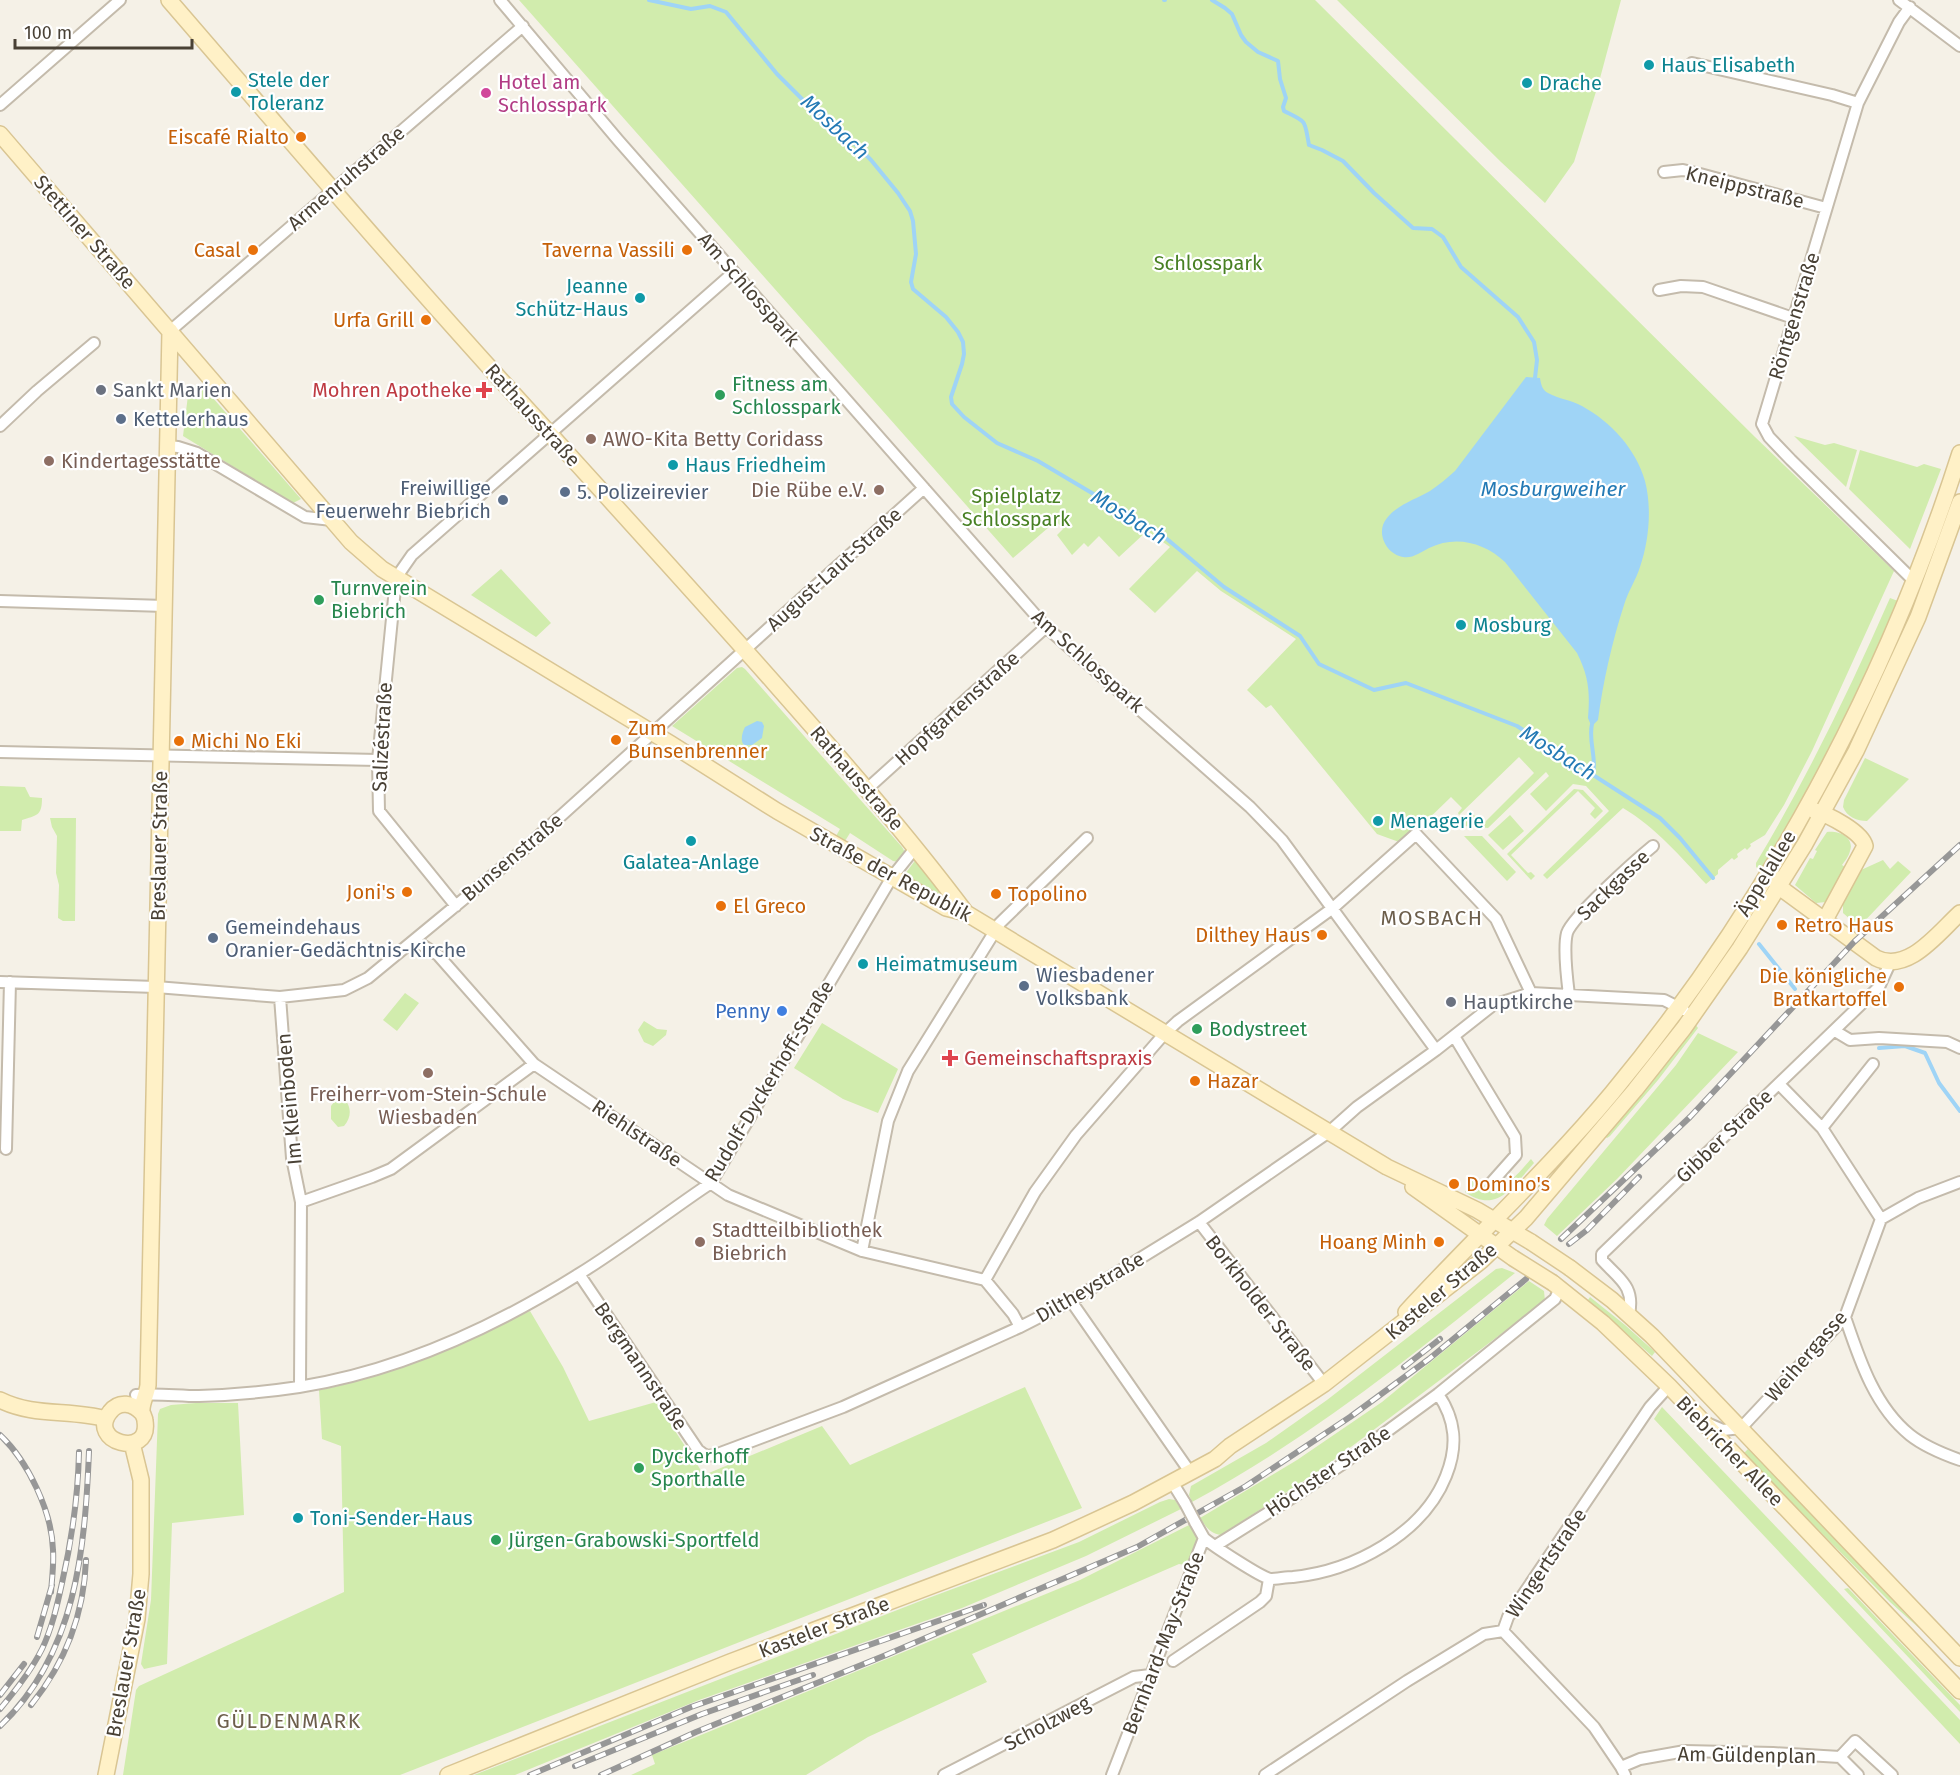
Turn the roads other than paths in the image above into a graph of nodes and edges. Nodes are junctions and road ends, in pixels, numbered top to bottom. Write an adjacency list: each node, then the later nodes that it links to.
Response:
1 (120, 0): 10 (street)
2 (170, 0): 13 (street, Rathausstraße)
3 (500, 0): 6 (street, Am Schlosspark)
4 (1899, 0): 5 (street)
5 (1907, 3): 7 (street); 9 (street, Röntgenstraße)
6 (523, 26): 13 (street, Armenruhstraße); 15 (street, Am Schlosspark)
7 (1960, 46)
8 (1692, 63): 9 (street)
9 (1858, 103): 14 (street, Röntgenstraße)
10 (0, 105)
11 (0, 134): 18 (street, Stettiner Straße)
12 (1664, 172): 14 (street, Kneippstraße)
13 (333, 189): 18 (street, Armenruhstraße); 21 (street, Rathausstraße)
14 (1826, 208): 17 (street, Röntgenstraße)
15 (734, 272): 21 (street); 24 (street, Am Schlosspark)
16 (1659, 290): 17 (street)
17 (1794, 318): 28 (street, Röntgenstraße)
18 (170, 331): 22 (street, Breslauer Straße); 26 (street, Stettiner Straße)
19 (94, 343): 20 (street)
20 (0, 426)
21 (550, 435): 27 (street); 32 (street, Rathausstraße)
22 (168, 446): 26 (street); 30 (street, Breslauer Straße)
23 (1960, 453): 28 (street, Äppelallee)
24 (924, 488): 31 (street, Am Schlosspark); 32 (street, August-Laut-Straße)
25 (1960, 502): 39 (street, Äppelallee)
26 (332, 520): 27 (street, Straße der Republik)
27 (396, 578): 33 (street, Straße der Republik); 36 (street, Salizéstraße)
28 (1914, 580): 38 (street, Äppelallee)
29 (0, 601): 30 (street)
30 (165, 606): 35 (street, Breslauer Straße)
31 (1046, 627): 37 (street, Hopfgartenstraße); 47 (street, Am Schlosspark)
32 (744, 650): 33 (street, August-Laut-Straße); 37 (street, Rathausstraße)
33 (654, 734): 44 (street, Straße der Republik); 46 (street, Bunsenstraße)
34 (0, 752): 35 (street)
35 (162, 754): 36 (street); 55 (street, Breslauer Straße)
36 (378, 760): 46 (street, Salizéstraße)
37 (867, 789): 42 (street, Rathausstraße)
38 (1803, 812): 39 (street); 43 (street, Äppelallee)
39 (1823, 814): 45 (street, Äppelallee); 50 (street)
40 (1087, 838): 51 (street)
41 (1653, 846): 57 (street, Sackgasse)
42 (916, 847): 44 (street, Rudolf-Dyckerhoff-Straße); 48 (street, Rathausstraße)
43 (1780, 852): 45 (street); 59 (street, Äppelallee)
44 (892, 878): 48 (street, Straße der Republik); 75 (street, Rudolf-Dyckerhoff-Straße)
45 (1779, 887): 50 (street); 60 (street, Äppelallee)
46 (456, 906): 52 (street, Bunsenstraße)
47 (1333, 908): 56 (street); 62 (street); 65 (street, Am Schlosspark)
48 (966, 913): 51 (street, Straße der Republik)
49 (1960, 913): 53 (street)
50 (1825, 920): 53 (street)
51 (995, 931): 62 (street, Straße der Republik); 83 (street)
52 (416, 939): 58 (street, Bunsenstraße); 66 (street, Riehlstraße)
53 (1890, 963): 61 (street, Gibber Straße)
54 (5, 982): 55 (street, Bunsenstraße); 71 (street)
55 (156, 987): 58 (street, Bunsenstraße); 97 (street, Breslauer Straße)
56 (1531, 993): 57 (street, Diltheystraße); 63 (street, Diltheystraße)
57 (1569, 994): 59 (street, Diltheystraße)
58 (280, 997): 76 (street, Im Kleinboden)
59 (1678, 1006): 60 (street, Diltheystraße); 78 (street, Äppelallee)
60 (1694, 1015): 80 (street, Äppelallee)
61 (1835, 1030): 64 (street); 68 (street, Gibber Straße)
62 (1165, 1033): 70 (street, Straße der Republik); 85 (street)
63 (1454, 1036): 65 (street, Diltheystraße); 73 (street)
64 (1960, 1048)
65 (1436, 1050): 70 (street, Diltheystraße)
66 (534, 1064): 75 (street, Riehlstraße); 76 (street)
67 (1873, 1064): 69 (street)
68 (1779, 1084): 69 (street); 88 (street, Gibber Straße)
69 (1822, 1128): 77 (street)
70 (1329, 1132): 72 (street, Straße der Republik); 79 (street, Diltheystraße)
71 (6, 1149)
72 (1387, 1167): 78 (street, Straße der Republik); 81 (street, Straße der Republik)
73 (1492, 1182)
74 (1960, 1182): 77 (street)
75 (711, 1183): 83 (street, Riehlstraße); 84 (street, Rudolf-Dyckerhoff-Straße)
76 (301, 1202): 95 (street, Im Kleinboden)
77 (1881, 1219): 89 (street, Weihergasse)
78 (1496, 1220): 80 (street, Biebricher Allee); 81 (street, Äppelallee)
79 (1199, 1222): 87 (street, Diltheystraße); 93 (street, Borkholder Straße)
80 (1513, 1230): 82 (street, Kasteler Straße); 88 (street, Biebricher Allee, bridge)
81 (1479, 1235): 82 (street, Biebricher Allee); 91 (street, Kasteler Straße)
82 (1496, 1247): 86 (street, Biebricher Allee, bridge); 91 (street, Kasteler Straße)
83 (862, 1251): 85 (street, Riehlstraße)
84 (579, 1274): 95 (street, Rudolf-Dyckerhoff-Straße); 103 (street, Bergmannstraße)
85 (985, 1280): 90 (street)
86 (1557, 1286): 94 (street, Biebricher Allee); 96 (street, Höchster Straße)
87 (1071, 1301): 90 (street, Diltheystraße); 105 (street)
88 (1629, 1314): 92 (street, Biebricher Allee)
89 (1845, 1317): 101 (street, Weihergasse); 104 (street)
90 (1020, 1328): 103 (street, Diltheystraße)
91 (1369, 1351): 93 (street, Kasteler Straße)
92 (1685, 1370): 94 (street); 101 (street, Biebricher Allee)
93 (1324, 1384): 105 (street, Kasteler Straße)
94 (1669, 1386): 100 (street, Biebricher Allee); 110 (street, Wingertstraße)
95 (300, 1387): 97 (street, Rudolf-Dyckerhoff-Straße)
96 (1438, 1394): 108 (street, Höchster Straße); 109 (street)
97 (136, 1398): 99 (street); 102 (street, Breslauer Straße)
98 (0, 1400): 99 (street)
99 (106, 1419): 102 (street)
100 (1702, 1421): 101 (street); 114 (street, Biebricher Allee)
101 (1741, 1428): 111 (street, Biebricher Allee)
102 (132, 1443): 118 (street, Breslauer Straße)
103 (706, 1456)
104 (1960, 1460)
105 (1192, 1470): 106 (street, Kasteler Straße)
106 (1172, 1482): 107 (street, Bernhard-May-Straße, bridge); 119 (street, Kasteler Straße)
107 (1204, 1538): 108 (street); 113 (street, Bernhard-May-Straße)
108 (1215, 1546): 109 (street)
109 (1269, 1579): 112 (street)
110 (1503, 1631): 117 (street); 122 (street, Wingertstraße)
111 (1960, 1658)
112 (1173, 1661)
113 (1150, 1675): 120 (street, Scholzweg); 121 (street, Bernhard-May-Straße)
114 (1954, 1681): 115 (street, Biebricher Allee)
115 (1960, 1691)
116 (1840, 1757): 117 (street, Am Güldenplan); 123 (street, Am Güldenplan); 124 (street, Am Güldenplan)
117 (1623, 1771)
118 (106, 1775)
119 (448, 1775)
120 (944, 1775)
121 (1113, 1775)
122 (1265, 1775)
123 (1858, 1775)
124 (1892, 1775)

